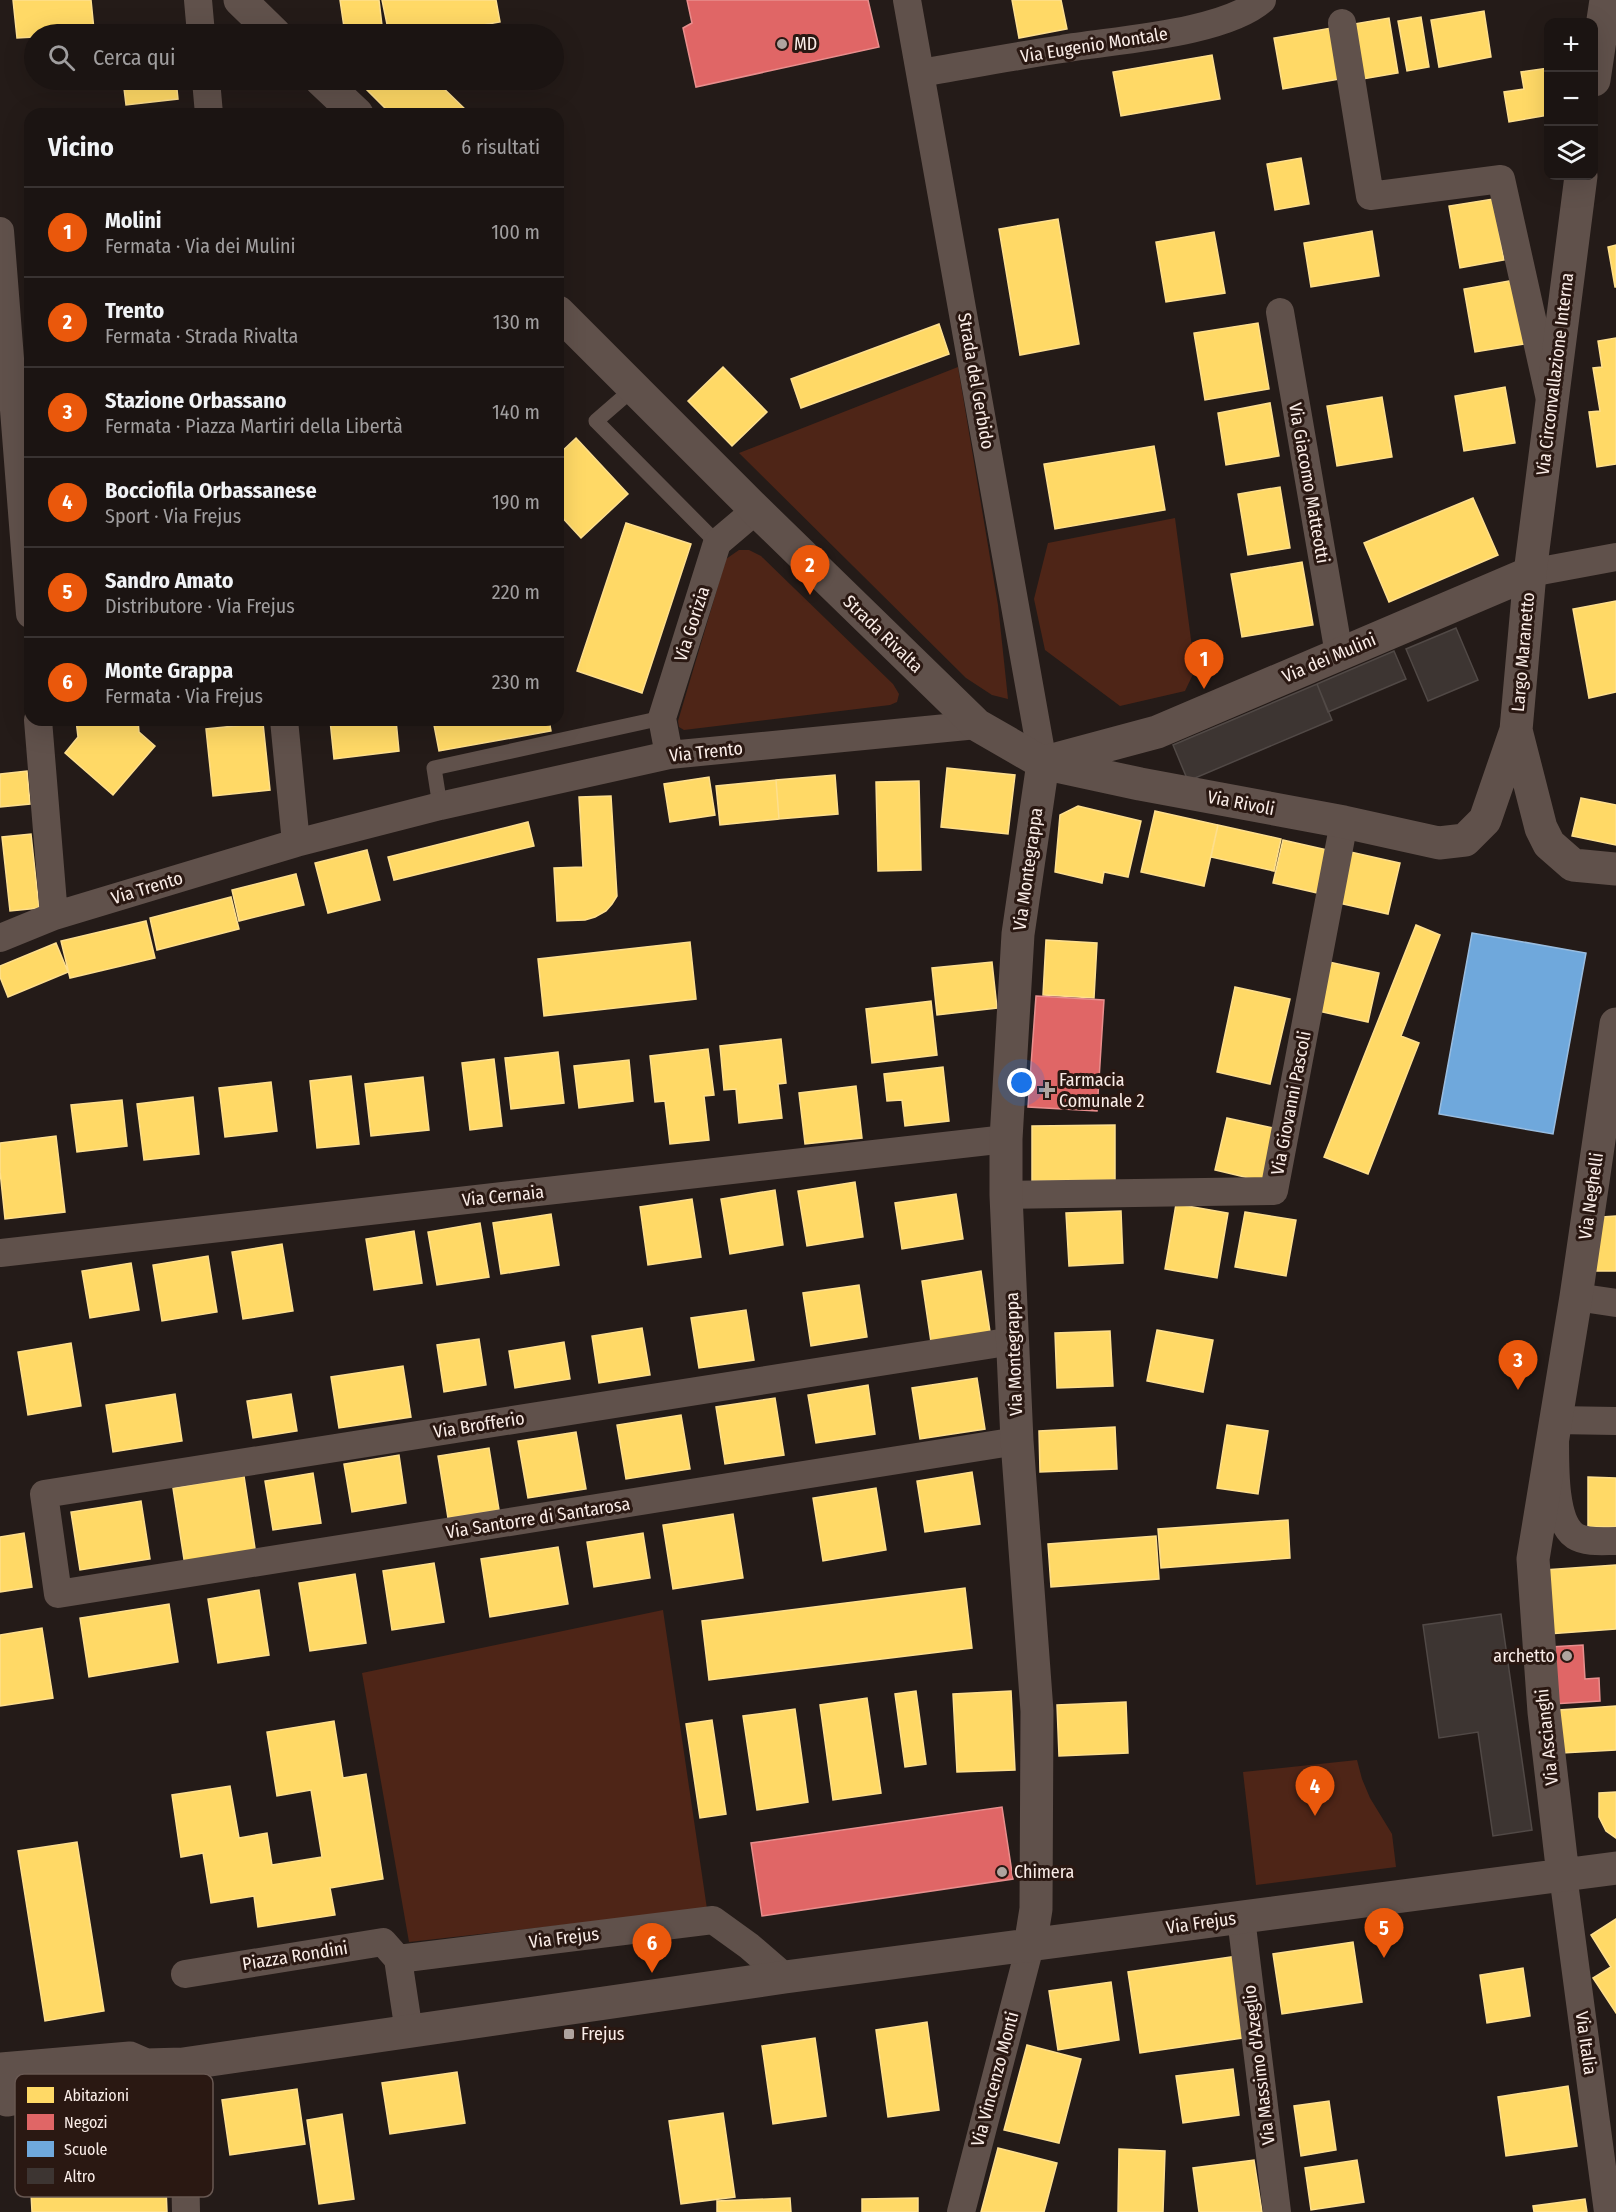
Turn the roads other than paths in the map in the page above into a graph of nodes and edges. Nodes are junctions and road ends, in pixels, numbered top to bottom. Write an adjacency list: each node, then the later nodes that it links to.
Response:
1 (198, 0): 7 (street)
2 (240, 0): 8 (street)
3 (907, 0): 10 (street, Strada del Gerbido)
4 (1262, 0): 10 (street, Via Eugenio Montale)
5 (1606, 0): 9 (street)
6 (1342, 23): 20 (street)
7 (200, 24)
8 (265, 24)
9 (1594, 72)
10 (921, 73): 33 (street, Strada del Gerbido)
11 (207, 90): 13 (street)
12 (332, 90): 14 (street)
13 (208, 108)
14 (351, 108)
15 (1580, 180): 20 (street, Via Circonvallazione Interna)
16 (0, 231): 22 (street)
17 (1280, 312): 26 (street, Via Giacomo Matteotti)
18 (564, 318): 19 (street, Strada Rivalta)
19 (634, 388): 21 (street, Strada Rivalta); 23 (lane)
20 (1550, 401): 25 (street, Via Circonvallazione Interna)
21 (756, 510): 23 (street); 28 (street, Strada Rivalta)
22 (24, 537)
23 (717, 543): 27 (street, Via Gorizia)
24 (1616, 557): 25 (street, Via dei Mulini)
25 (1530, 573): 26 (street, Via dei Mulini); 31 (street, Largo Maranetto)
26 (1339, 654): 33 (street, Via dei Mulini)
27 (662, 718): 32 (street, Via Gorizia); 34 (lane)
28 (977, 725): 32 (street, Via Trento); 33 (street, Strada Rivalta)
29 (38, 726): 39 (street)
30 (285, 726): 36 (street)
31 (1516, 730): 37 (street, Largo Maranetto); 38 (street, Largo Maranetto)
32 (669, 755): 34 (street, Via Trento)
33 (1043, 763): 35 (street, Via Rivoli); 42 (street, Via Montegrappa)
34 (440, 806): 36 (street, Via Trento)
35 (1344, 822): 37 (street, Via Rivoli); 43 (street, Via Giovanni Pascoli)
36 (296, 843): 39 (street, Via Trento)
37 (1439, 843)
38 (1616, 869)
39 (54, 916): 40 (street, Via Trento)
40 (0, 938)
41 (1616, 1024): 45 (street, Via Neghelli)
42 (1006, 1139): 43 (street, Via Montegrappa); 44 (street, Via Cernaia)
43 (1006, 1195): 47 (street, Via Montegrappa)
44 (0, 1253)
45 (1576, 1297): 46 (street); 48 (street, Via Neghelli)
46 (1616, 1303)
47 (1013, 1341): 50 (street, Via Montegrappa); 52 (street, Via Brofferio)
48 (1555, 1420): 49 (street); 51 (street); 54 (street, Via Ascianghi)
49 (1616, 1421)
50 (1017, 1441): 52 (street, Via Santorre di Santarosa); 56 (street, Via Montegrappa)
51 (1616, 1541)
52 (58, 1594)
53 (1616, 1868): 54 (street, Via Frejus)
54 (1563, 1875): 55 (street, Via Frejus); 68 (street, Via Italia)
55 (1241, 1918): 56 (street, Via Frejus); 67 (street, Via Massimo d'Azeglio)
56 (1030, 1946): 59 (street, Via Frejus); 66 (street, Via Vincenzo Monti)
57 (398, 1959): 58 (street, Piazza Rondini); 59 (street, Via Frejus); 60 (street)
58 (185, 1974)
59 (785, 1977): 60 (street, Via Frejus)
60 (409, 2032): 61 (street, Via Frejus)
61 (183, 2064): 62 (street, Via Frejus); 63 (street)
62 (62, 2074)
63 (183, 2074)
64 (186, 2197): 65 (street)
65 (186, 2212)
66 (960, 2212)
67 (1277, 2212)
68 (1608, 2212)

